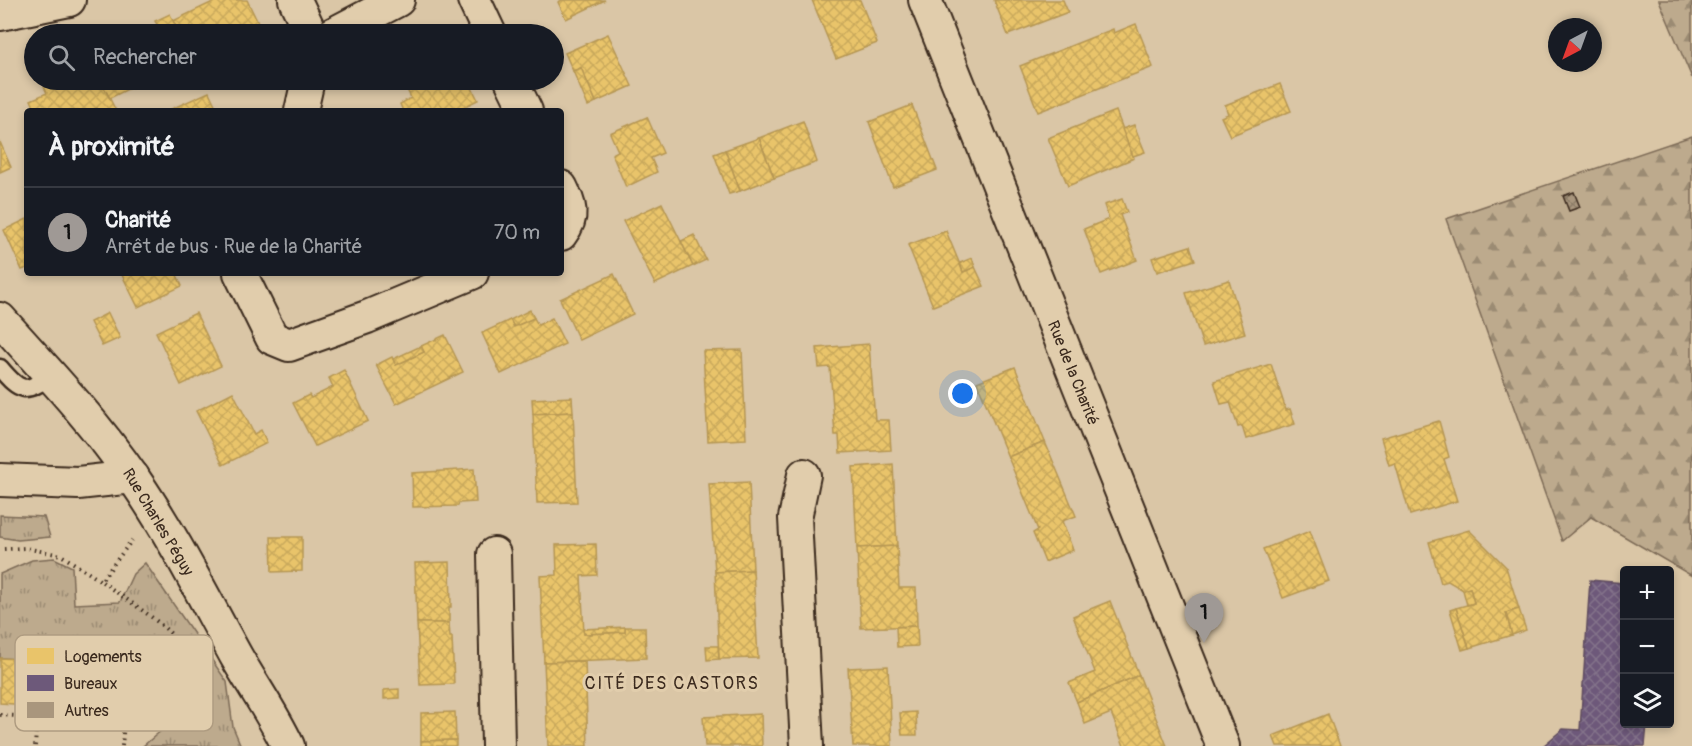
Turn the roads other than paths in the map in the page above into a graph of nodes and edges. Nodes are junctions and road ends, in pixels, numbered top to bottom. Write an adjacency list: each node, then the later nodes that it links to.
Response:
1 (69, 0): 6 (street)
2 (295, 0): 7 (street)
3 (398, 0): 8 (street)
4 (474, 0): 9 (street)
5 (925, 0): 28 (street, Rue de la Charité)
6 (0, 14)
7 (306, 24)
8 (352, 24)
9 (485, 24)
10 (306, 90): 12 (street)
11 (516, 90): 13 (street)
12 (302, 108)
13 (525, 108)
14 (564, 193): 15 (street)
15 (564, 230)
16 (241, 276): 17 (street)
17 (465, 276)
18 (0, 318): 20 (street, Rue Charles Péguy)
19 (0, 368): 20 (lane)
20 (51, 376): 22 (street, Rue Charles Péguy)
21 (804, 476): 27 (street)
22 (133, 477): 23 (street); 25 (street, Rue Charles Péguy)
23 (0, 480)
24 (494, 554): 26 (street)
25 (288, 746)
26 (498, 746)
27 (807, 746)
28 (1223, 746)

